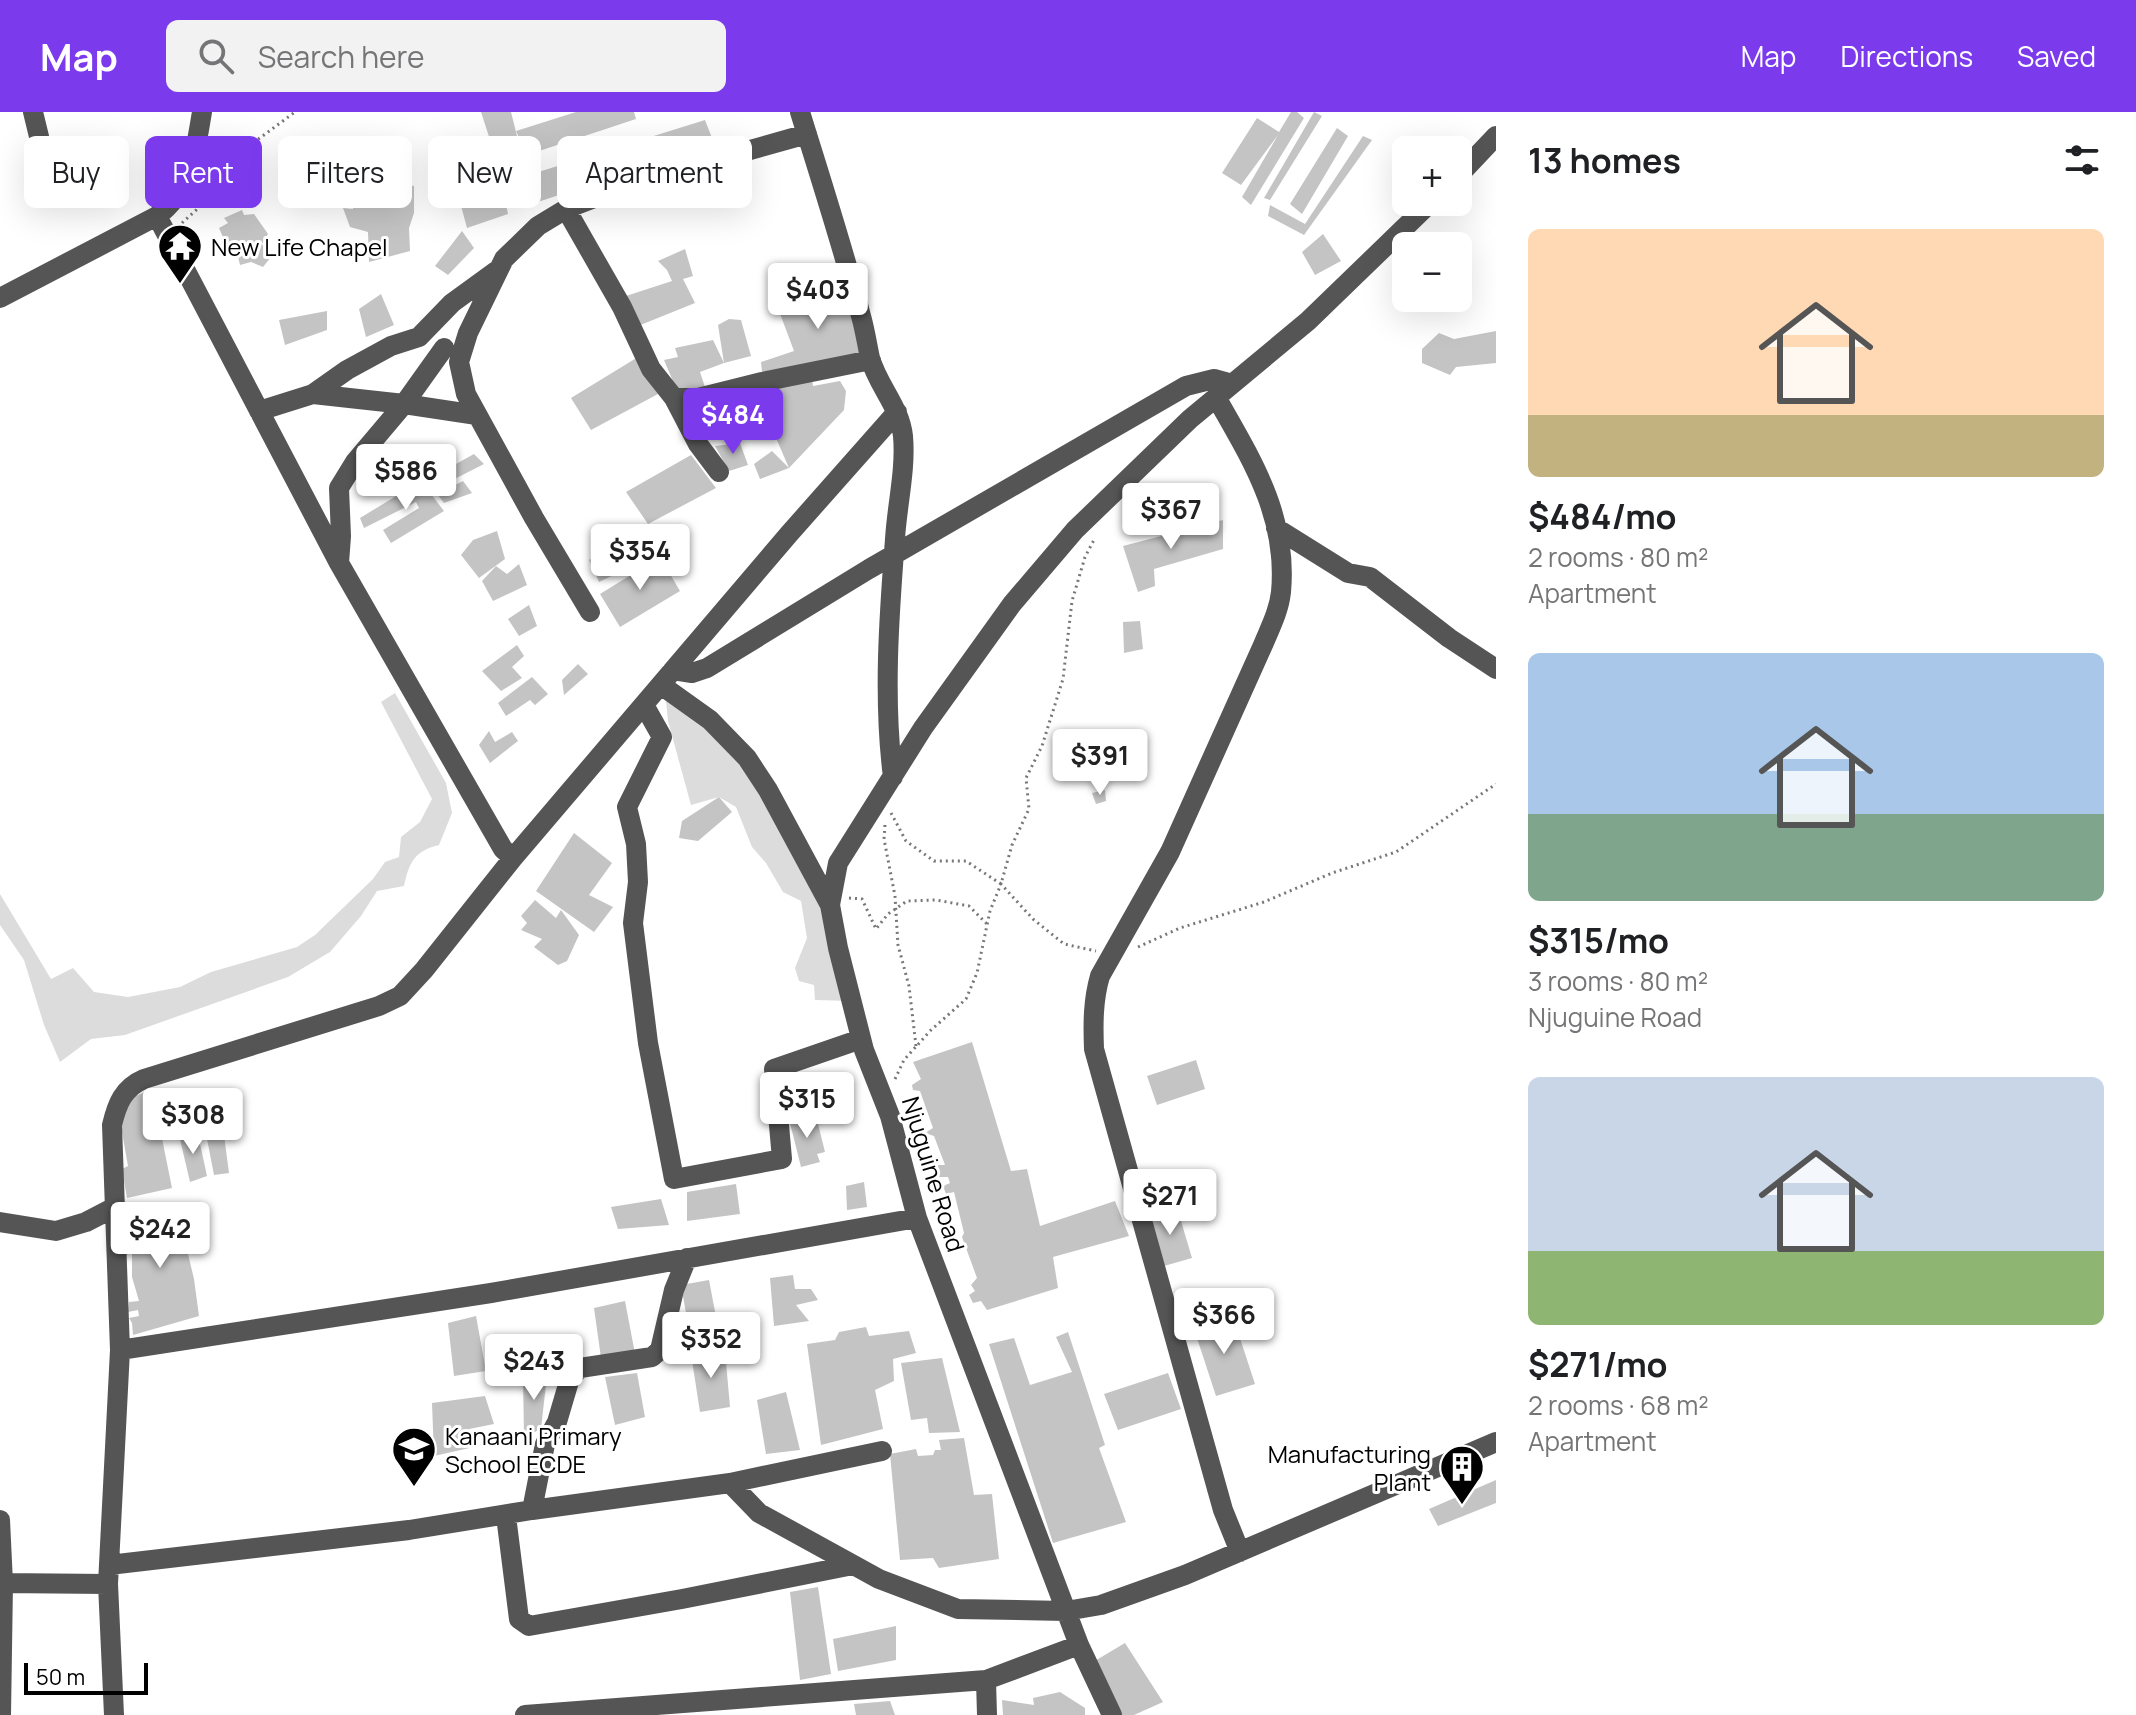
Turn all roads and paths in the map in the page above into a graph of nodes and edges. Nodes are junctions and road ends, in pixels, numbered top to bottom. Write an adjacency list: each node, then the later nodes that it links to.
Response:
1 (33, 112): 6 (street)
2 (202, 112): 10 (street)
3 (295, 112): 12 (path)
4 (800, 112): 5 (street)
5 (807, 134): 9 (street); 17 (street)
6 (39, 136)
7 (1496, 136): 8 (street)
8 (1472, 161)
9 (566, 209): 13 (street); 20 (street)
10 (157, 216): 12 (street); 14 (street)
11 (1417, 216): 18 (street)
12 (167, 236): 22 (street)
13 (499, 269): 15 (street); 16 (street)
14 (0, 298)
15 (425, 330): 16 (street); 19 (street)
16 (452, 355): 21 (street); 24 (street)
17 (871, 360): 20 (street); 23 (street)
18 (1224, 391): 26 (street); 28 (street); 34 (street)
19 (313, 394): 21 (street); 22 (street)
20 (674, 398): 25 (street)
21 (404, 404): 24 (street); 29 (street)
22 (259, 411): 29 (street)
23 (897, 412): 28 (street); 32 (street)
24 (477, 415): 30 (street)
25 (719, 472)
26 (1276, 528): 31 (street); 41 (street)
27 (1097, 534): 37 (path)
28 (894, 555): 32 (street); 34 (street)
29 (339, 563): 36 (street)
30 (590, 612)
31 (1496, 669)
32 (667, 678): 33 (street); 38 (street, Njuguine Road)
33 (644, 705): 36 (street); 42 (street)
34 (893, 777): 38 (street)
35 (1496, 784): 41 (path)
36 (513, 858): 45 (street)
37 (1001, 884): 39 (path); 40 (path); 41 (path)
38 (831, 901): 39 (path); 42 (street, Njuguine Road)
39 (896, 909): 40 (path); 43 (path)
40 (987, 924): 43 (path)
41 (1110, 957): 56 (street)
42 (861, 1039): 44 (street, Njuguine Road)
43 (916, 1046): 44 (path)
44 (884, 1100): 46 (street, Njuguine Road)
45 (115, 1207): 47 (street); 49 (street)
46 (917, 1218): 48 (street); 60 (street, Njuguine Road)
47 (0, 1222)
48 (687, 1258): 49 (street); 53 (street)
49 (120, 1350): 58 (street)
50 (1496, 1442): 56 (street)
51 (882, 1451): 52 (street)
52 (730, 1483): 53 (street); 57 (street)
53 (532, 1510): 54 (street)
54 (506, 1516): 57 (street); 58 (street)
55 (0, 1520): 59 (street)
56 (1240, 1552): 60 (street)
57 (853, 1565): 60 (street)
58 (108, 1575): 59 (street); 64 (street)
59 (2, 1583): 63 (street)
60 (1066, 1611): 61 (street, Njuguine Road)
61 (1079, 1645): 62 (street); 67 (street, Njuguine Road)
62 (986, 1680): 65 (street); 66 (street)
63 (1, 1703)
64 (114, 1715)
65 (525, 1715)
66 (987, 1715)
67 (1112, 1715)

